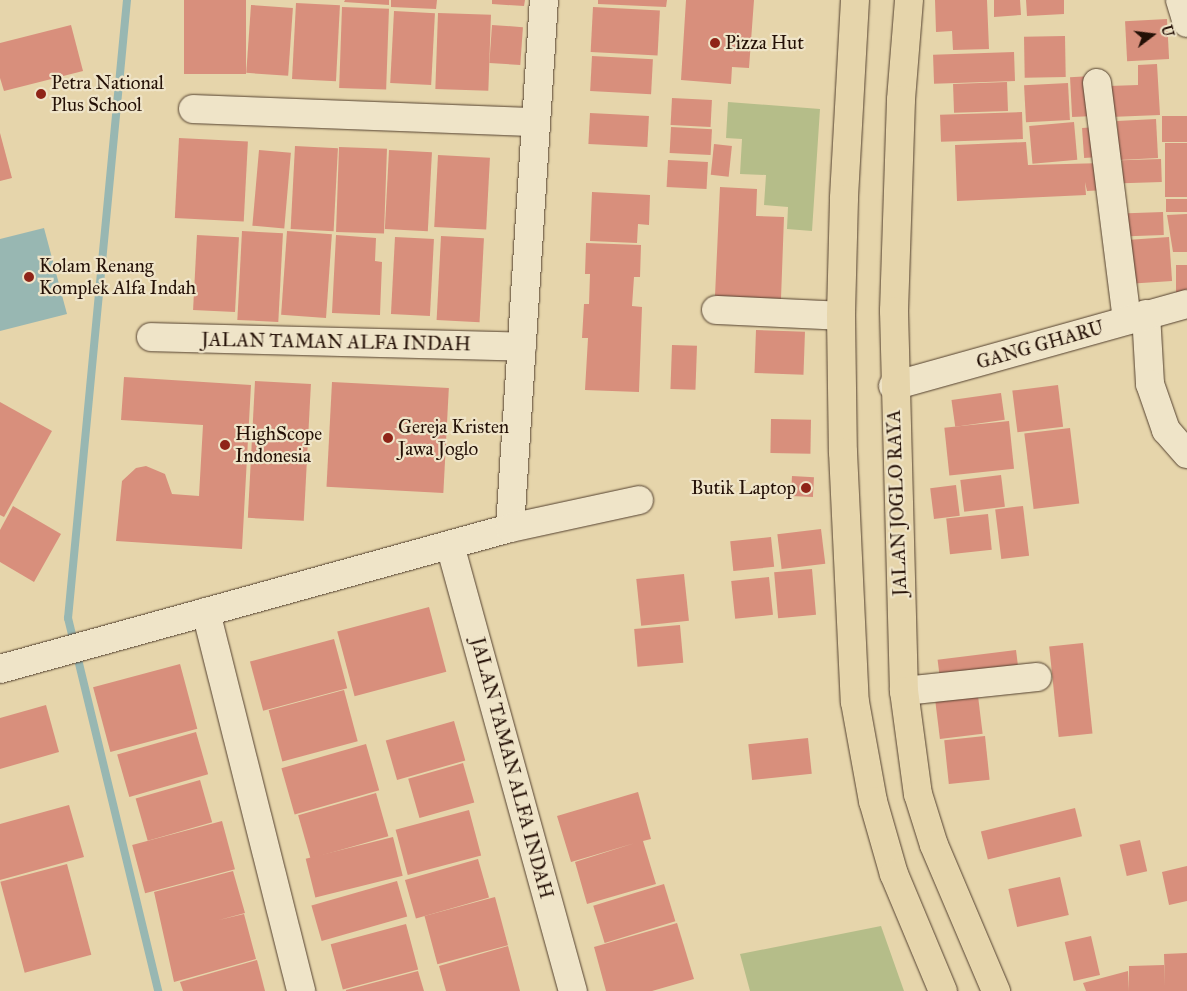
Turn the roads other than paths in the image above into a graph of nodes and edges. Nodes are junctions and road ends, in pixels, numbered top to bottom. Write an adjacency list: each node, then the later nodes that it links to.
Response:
1 (544, 0): 8 (street)
2 (855, 0): 11 (main road)
3 (909, 0): 15 (main road, JALAN JOGLO RAYA)
4 (1180, 0): 5 (street)
5 (1187, 23)
6 (1096, 83): 12 (street)
7 (193, 108): 8 (street)
8 (536, 122): 14 (street)
9 (1187, 304): 12 (street, GANG GHARU)
10 (716, 310): 11 (street)
11 (842, 316): 26 (main road)
12 (1136, 317): 15 (street, GANG GHARU); 16 (street)
13 (151, 337): 14 (street, JALAN TAMAN ALFA INDAH)
14 (522, 347): 18 (street)
15 (893, 386): 23 (main road, JALAN JOGLO RAYA)
16 (1187, 454)
17 (639, 500): 18 (street)
18 (510, 528): 19 (street)
19 (450, 545): 20 (street); 25 (street, JALAN TAMAN ALFA INDAH)
20 (206, 612): 21 (street); 24 (street)
21 (1, 667)
22 (1037, 677): 23 (street)
23 (904, 691): 27 (main road, JALAN JOGLO RAYA)
24 (301, 991)
25 (573, 991)
26 (943, 991)
27 (996, 991)

